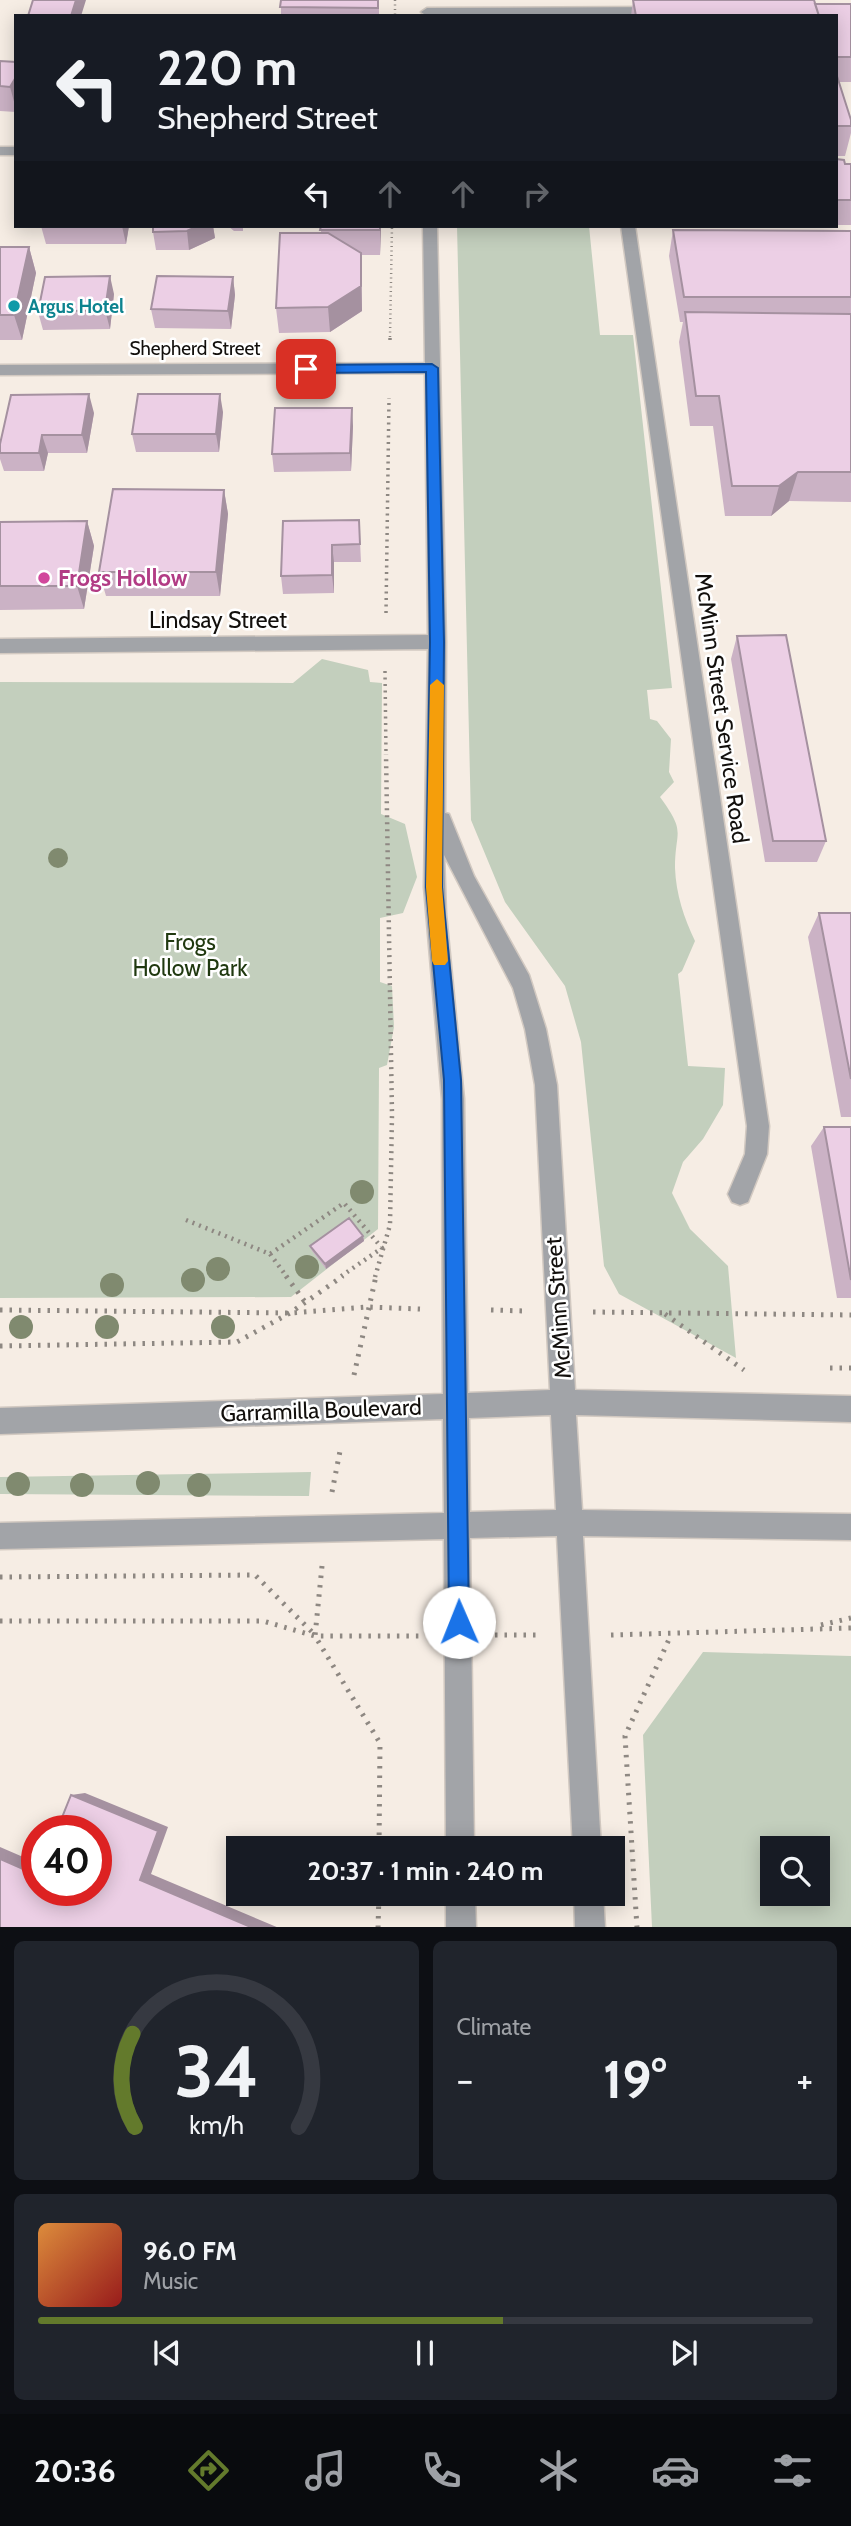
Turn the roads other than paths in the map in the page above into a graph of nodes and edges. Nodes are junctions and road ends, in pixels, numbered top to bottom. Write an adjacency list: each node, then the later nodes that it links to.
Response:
1 (427, 9): 2 (street)
2 (597, 9): 3 (street)
3 (677, 11)
4 (430, 228): 6 (street, McMinn Street)
5 (628, 228): 11 (street, McMinn Street Service Road)
6 (432, 368): 7 (street, Shepherd Street); 8 (street, McMinn Street)
7 (0, 370)
8 (437, 642): 9 (street, Lindsay Street); 10 (street, McMinn Street)
9 (0, 646)
10 (437, 791): 12 (street, McMinn Street); 13 (street, McMinn Street)
11 (740, 1194)
12 (565, 1402): 13 (street, Garramilla Boulevard); 14 (street, Garramilla Boulevard); 16 (street, McMinn Street)
13 (458, 1405): 15 (street, Garramilla Boulevard); 17 (street, McMinn Street)
14 (851, 1409)
15 (0, 1422)
16 (571, 1523): 17 (street); 18 (street); 21 (street, McMinn Street)
17 (458, 1526): 19 (street); 20 (street, McMinn Street)
18 (851, 1527)
19 (0, 1536)
20 (460, 1836)
21 (586, 1836)
22 (461, 1906): 24 (street)
23 (589, 1906): 25 (street)
24 (461, 1927)
25 (590, 1927)

